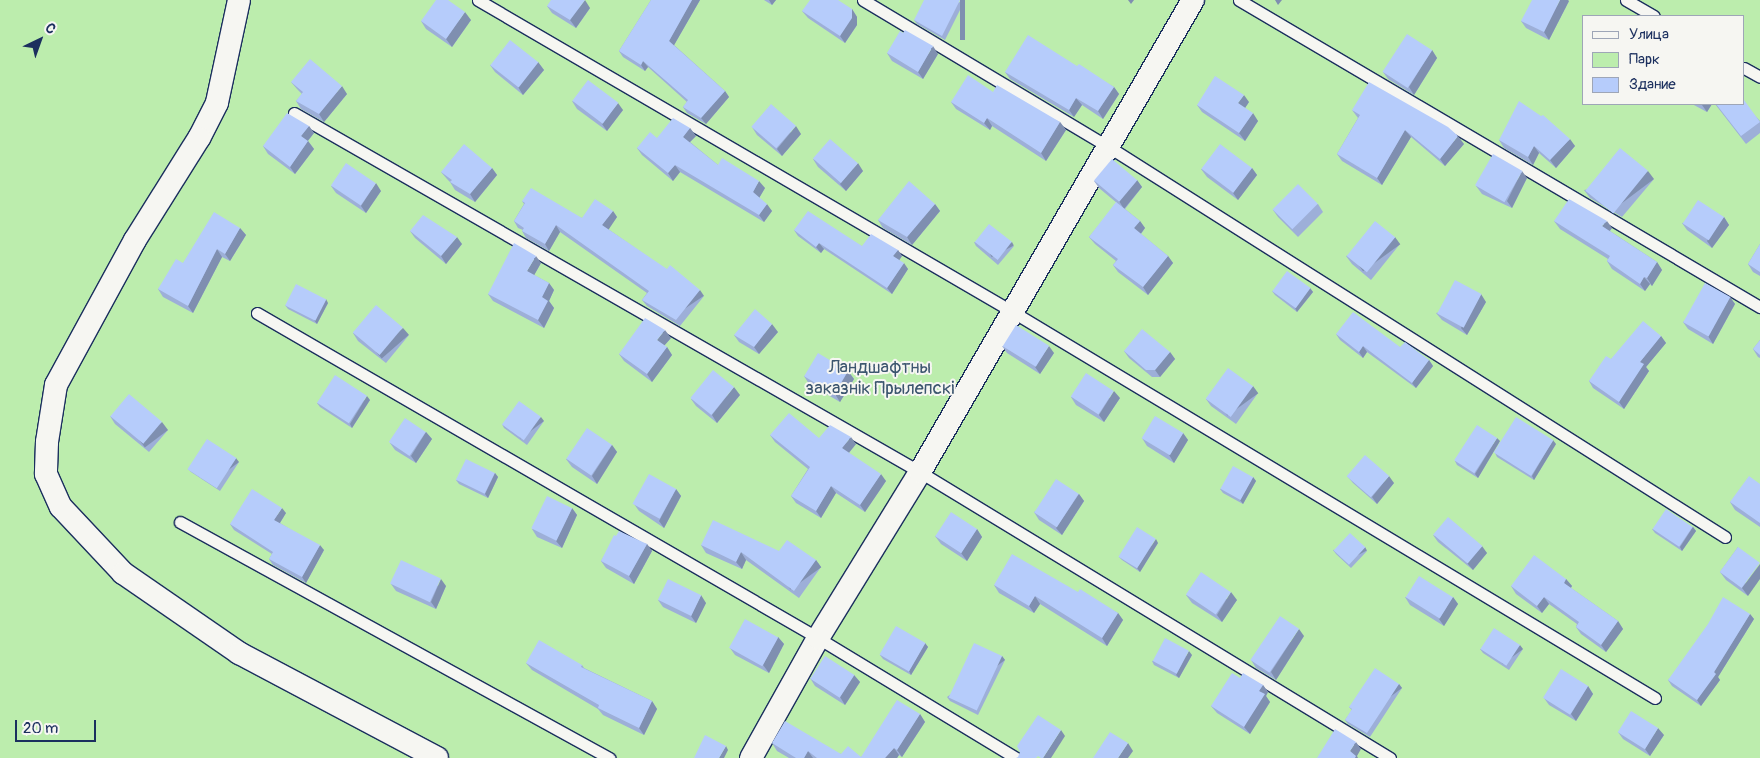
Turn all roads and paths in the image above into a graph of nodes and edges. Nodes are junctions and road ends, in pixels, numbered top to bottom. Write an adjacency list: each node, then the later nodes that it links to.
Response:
1 (239, 0): 20 (street)
2 (478, 0): 13 (lane)
3 (863, 0): 11 (lane)
4 (1194, 0): 11 (street)
5 (1239, 0): 12 (lane)
6 (1626, 0): 7 (lane)
7 (1652, 15)
8 (1745, 69): 9 (lane)
9 (1760, 77)
10 (294, 113): 15 (lane)
11 (1109, 147): 13 (street); 17 (lane)
12 (1760, 308)
13 (1013, 312): 15 (street); 19 (lane)
14 (257, 313): 18 (lane)
15 (920, 472): 18 (street); 24 (lane)
16 (180, 522): 21 (lane)
17 (1725, 537)
18 (818, 638): 22 (street); 23 (lane)
19 (1655, 698)
20 (437, 758)
21 (609, 758)
22 (751, 758)
23 (1016, 758)
24 (1390, 758)

